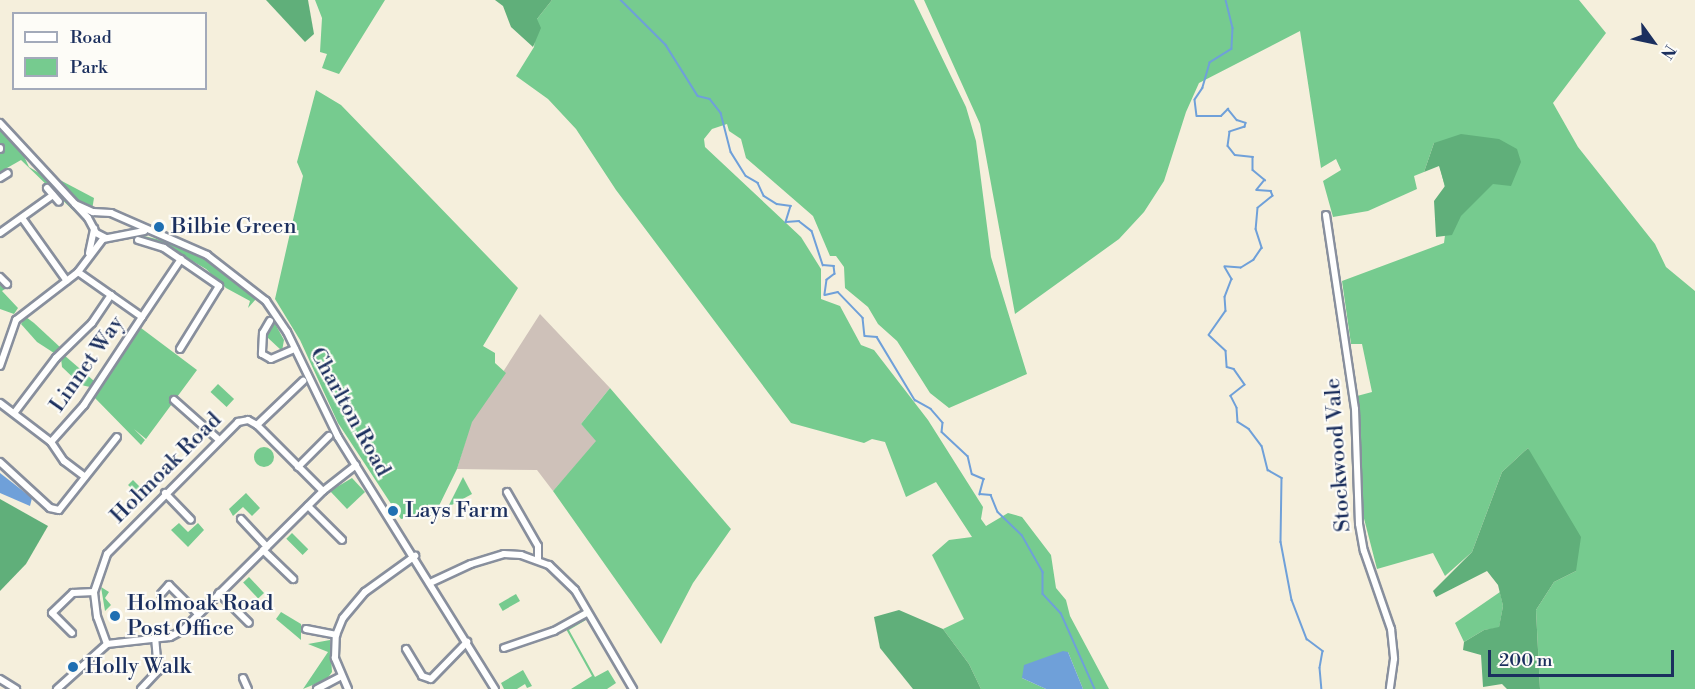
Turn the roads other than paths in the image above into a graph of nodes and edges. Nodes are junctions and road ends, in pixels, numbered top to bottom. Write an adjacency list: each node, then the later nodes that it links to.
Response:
1 (0, 123): 7 (street, Charlton Road)
2 (8, 173): 3 (street)
3 (0, 178)
4 (47, 188): 5 (street)
5 (53, 195): 6 (street); 11 (street)
6 (59, 202)
7 (75, 204): 8 (street, Charlton Road); 12 (street, Charlton Road)
8 (102, 213): 10 (street, Charlton Road); 12 (street)
9 (1326, 215): 80 (street, Stockwood Vale)
10 (115, 216): 13 (street, Charlton Road); 15 (street)
11 (22, 218): 14 (street); 21 (street)
12 (94, 228): 15 (street, Charlton Road); 17 (street)
13 (147, 231): 15 (street, Charlton Road); 28 (street, Charlton Road)
14 (0, 233)
15 (111, 236): 17 (street)
16 (138, 240): 18 (street)
17 (87, 259): 19 (street)
18 (181, 260): 24 (street); 27 (street)
19 (78, 273): 21 (street); 23 (street, Linnet Way)
20 (0, 277): 22 (street)
21 (67, 281): 26 (street)
22 (7, 284)
23 (111, 296): 24 (street, Linnet Way); 33 (street)
24 (142, 317): 38 (street, Linnet Way)
25 (270, 321): 28 (street)
26 (3, 344): 29 (street)
27 (180, 349)
28 (296, 349): 40 (street, Charlton Road)
29 (0, 366)
30 (303, 381): 34 (street)
31 (174, 400): 37 (street)
32 (0, 403): 33 (street, Linnet Way)
33 (15, 412): 38 (street, Linnet Way)
34 (257, 425): 37 (street, Holmoak Road); 41 (street, Holmoak Road)
35 (329, 436): 41 (street)
36 (117, 437): 42 (street)
37 (219, 440): 45 (street, Holmoak Road)
38 (51, 442): 42 (street)
39 (0, 462): 42 (street)
40 (356, 465): 43 (street); 51 (street, Charlton Road)
41 (298, 466): 43 (street, Holmoak Road)
42 (85, 477)
43 (322, 491): 46 (street)
44 (507, 492): 52 (street)
45 (165, 493): 48 (street); 55 (street, Holmoak Road)
46 (308, 506): 49 (street); 50 (street)
47 (241, 519): 50 (street)
48 (190, 520)
49 (342, 540)
50 (265, 548): 53 (street); 56 (street)
51 (415, 556): 54 (street, Charlton Road); 63 (street)
52 (538, 559): 54 (street); 58 (street)
53 (293, 579)
54 (430, 583): 65 (street, Charlton Road)
55 (94, 592): 62 (street); 66 (street, Holmoak Road)
56 (219, 593): 59 (street); 60 (street)
57 (161, 594): 59 (street)
58 (587, 613): 67 (street); 79 (street)
59 (198, 614): 64 (street)
60 (249, 623)
61 (306, 629): 63 (street)
62 (72, 633)
63 (336, 635): 69 (street)
64 (155, 639): 66 (street); 74 (street)
65 (467, 642): 68 (street); 78 (street, Charlton Road)
66 (107, 644): 73 (street)
67 (504, 648)
68 (406, 649)
69 (340, 677): 76 (street); 77 (street)
70 (243, 678): 75 (street)
71 (0, 679): 72 (street)
72 (16, 689)
73 (57, 689)
74 (141, 689)
75 (248, 689)
76 (317, 689)
77 (348, 689)
78 (495, 689)
79 (633, 689)
80 (1390, 689)

